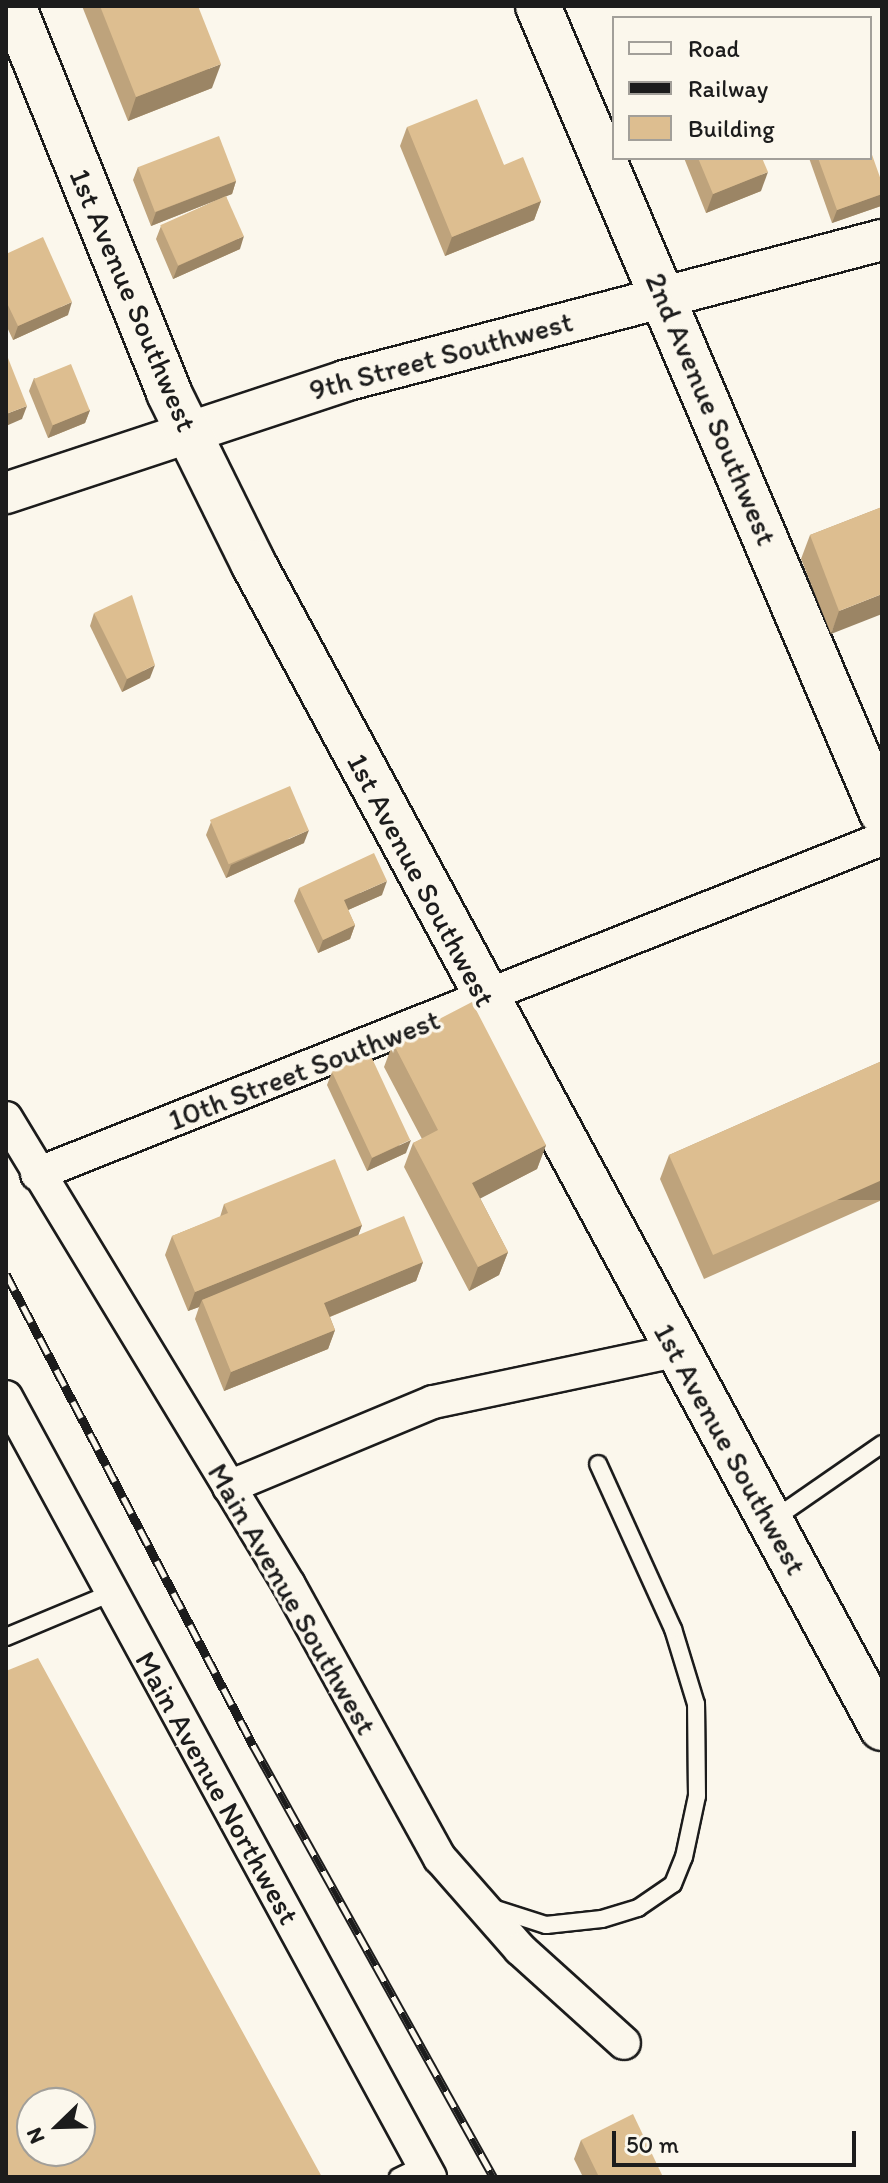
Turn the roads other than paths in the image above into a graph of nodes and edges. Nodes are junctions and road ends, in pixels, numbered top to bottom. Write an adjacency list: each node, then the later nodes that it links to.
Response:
1 (13, 6): 5 (main road, 1st Avenue Southwest)
2 (538, 6): 4 (main road, 2nd Avenue Southwest)
3 (882, 240): 4 (street, 9th Street Southwest)
4 (663, 295): 5 (street, 9th Street Southwest); 7 (main road, 2nd Avenue Southwest)
5 (186, 429): 6 (street, 9th Street Southwest); 9 (main road, 1st Avenue Southwest)
6 (6, 493)
7 (882, 813)
8 (882, 839): 9 (street, 10th Street Southwest)
9 (484, 999): 11 (street, 10th Street Southwest); 12 (main road, 1st Avenue Southwest)
10 (6, 1118): 11 (street, Main Avenue Southwest)
11 (37, 1174): 16 (street, Main Avenue Southwest)
12 (676, 1351): 16 (street); 17 (main road, 1st Avenue Southwest)
13 (6, 1397): 18 (street, Main Avenue Northwest)
14 (882, 1444): 17 (lane)
15 (598, 1464): 21 (lane)
16 (229, 1487): 21 (street, Main Avenue Southwest)
17 (770, 1522): 20 (main road, 1st Avenue Southwest)
18 (111, 1593): 19 (lane); 23 (street, Main Avenue Northwest)
19 (6, 1637)
20 (882, 1728)
21 (481, 1904): 22 (street, Main Avenue Southwest)
22 (624, 2043)
23 (417, 2173)

